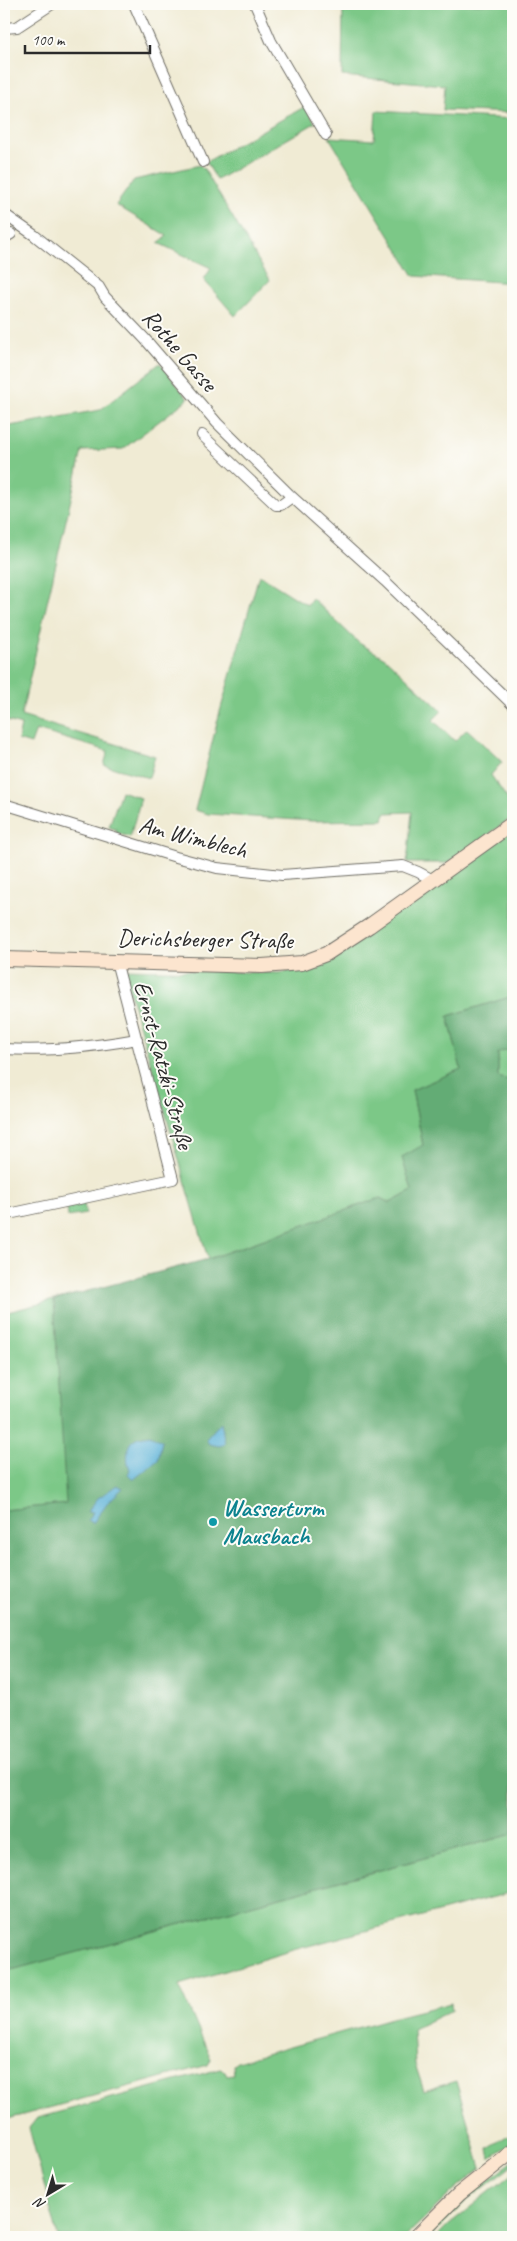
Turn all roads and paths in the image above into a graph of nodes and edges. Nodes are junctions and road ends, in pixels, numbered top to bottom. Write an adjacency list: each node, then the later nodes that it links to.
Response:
1 (52, 4): 4 (street)
2 (134, 4): 6 (street)
3 (255, 4): 5 (street)
4 (4, 28)
5 (326, 135)
6 (203, 162)
7 (6, 217): 8 (street)
8 (11, 232): 10 (street, Rothe Gasse)
9 (202, 435): 10 (street)
10 (292, 498): 11 (street, Rothe Gasse)
11 (513, 705)
12 (4, 804): 14 (street, Am Wimblech)
13 (513, 823): 14 (street, Derichsberger Straße)
14 (433, 880): 16 (street, Derichsberger Straße)
15 (4, 959): 16 (street, Derichsberger Straße)
16 (116, 961): 17 (street, Ernst-Ratzki-Straße)
17 (136, 1039): 18 (street); 19 (street, Ernst-Ratzki-Straße)
18 (4, 1049)
19 (4, 1215)
20 (513, 2151): 21 (street)
21 (416, 2237)

